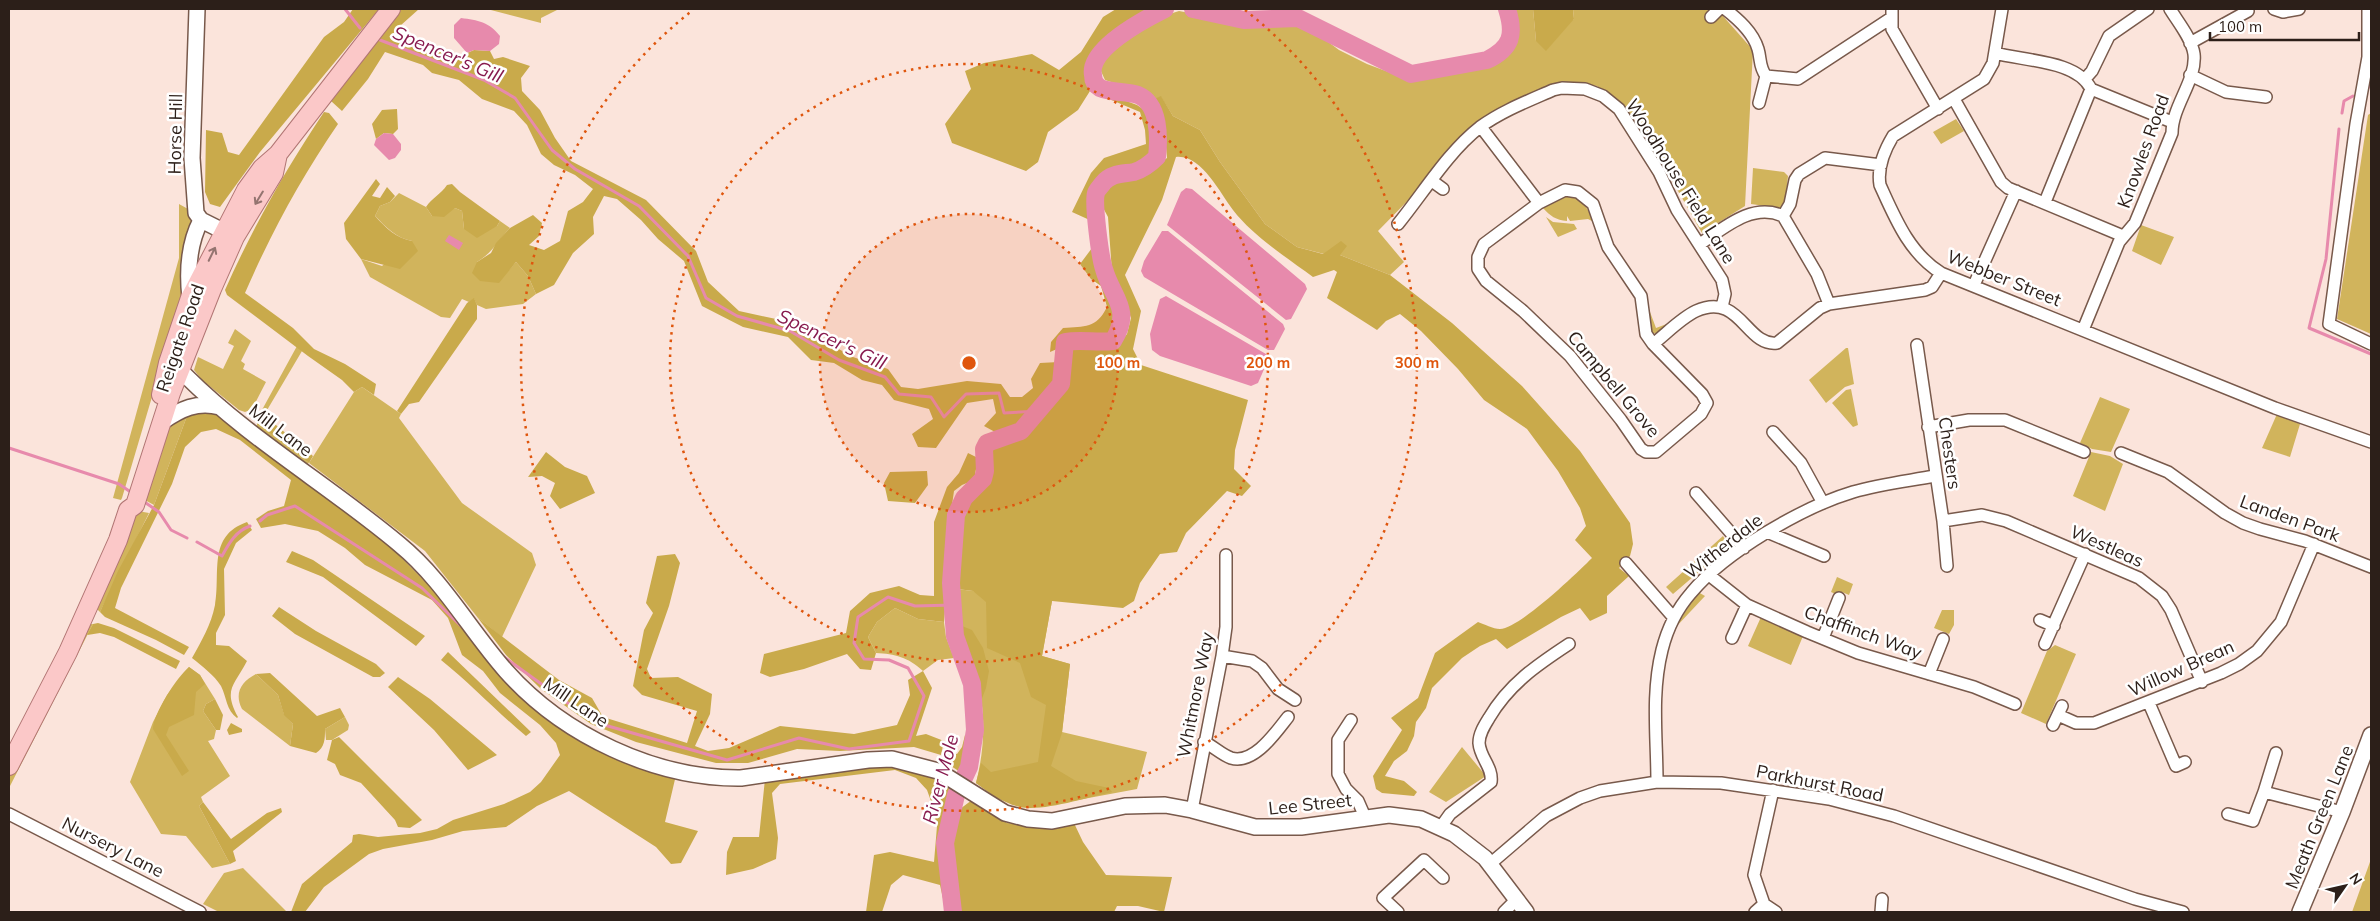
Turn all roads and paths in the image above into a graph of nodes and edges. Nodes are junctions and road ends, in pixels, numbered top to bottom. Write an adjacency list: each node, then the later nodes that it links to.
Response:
1 (197, 9): 31 (street, Horse Hill)
2 (390, 9): 33 (main road, Reigate Road)
3 (1725, 9): 15 (street)
4 (2002, 9): 13 (street, Webber Street)
5 (2148, 9): 16 (street)
6 (2170, 9): 12 (street, Knowles Road)
7 (2274, 9): 8 (street)
8 (2299, 9)
9 (2368, 9): 43 (street)
10 (2248, 11): 12 (street)
11 (1891, 13): 15 (street); 21 (street)
12 (2190, 44): 14 (street, Knowles Road)
13 (1995, 54): 16 (street); 19 (street, Webber Street)
14 (2190, 75): 18 (street); 22 (street, Knowles Road)
15 (1766, 76): 20 (street)
16 (2085, 78): 17 (street)
17 (2091, 89): 22 (street); 28 (street)
18 (2266, 97)
19 (1954, 99): 21 (street, Webber Street); 27 (street)
20 (1759, 103)
21 (1938, 109): 24 (street, Webber Street)
22 (2172, 122): 34 (street, Knowles Road)
23 (1481, 127): 25 (street, Woodhouse Field Lane); 29 (street); 35 (street, Woodhouse Field Lane)
24 (1881, 166): 30 (street); 36 (street, Webber Street)
25 (1432, 181): 26 (street); 32 (street, Woodhouse Field Lane)
26 (1443, 189)
27 (2016, 191): 28 (street); 37 (street)
28 (2045, 202): 34 (street)
29 (1539, 204): 42 (street, Campbell Grove); 42 (street, Campbell Grove)
30 (1782, 216): 35 (street); 39 (street)
31 (201, 220): 33 (street); 38 (street)
32 (1398, 224)
33 (229, 234): 38 (main road, Reigate Road, one-way to 33); 47 (main road, Reigate Road)
34 (2123, 236): 41 (street, Knowles Road)
35 (1700, 244): 40 (street, Woodhouse Field Lane)
36 (1941, 273): 37 (street, Webber Street); 39 (street)
37 (1974, 285): 41 (street, Webber Street)
38 (190, 298): 47 (main road, Reigate Road)
39 (1829, 304): 40 (street)
40 (1722, 307): 42 (street)
41 (2082, 330): 52 (street, Webber Street)
42 (1653, 344)
43 (2371, 344)
44 (1917, 345): 45 (street, Chesters)
45 (1921, 371): 46 (street); 50 (street, Chesters)
46 (1909, 373)
47 (172, 378): 48 (street, Mill Lane); 49 (main road, Reigate Road); 57 (main road, Reigate Road)
48 (220, 407): 49 (street); 99 (street, Mill Lane)
49 (162, 422): 57 (main road, Reigate Road)
50 (1928, 427): 53 (street); 55 (street, Chesters)
51 (1773, 432): 58 (street)
52 (2371, 442)
53 (2084, 452)
54 (2121, 453): 61 (street, Landen Park)
55 (1935, 476): 58 (street, Witherdale); 59 (street, Chesters)
56 (1696, 493): 62 (street)
57 (132, 500): 92 (main road, Reigate Road)
58 (1823, 503): 60 (street, Witherdale)
59 (1943, 521): 63 (street, Westleas); 67 (street, Chesters)
60 (1767, 532): 62 (street, Witherdale); 65 (street)
61 (2314, 544): 68 (street, Landen Park); 82 (street, Willow Brean)
62 (1744, 548): 69 (street, Witherdale)
63 (2085, 554): 74 (street); 82 (street, Westleas)
64 (1226, 555): 80 (street, Whitmore Way)
65 (1824, 556)
66 (1626, 562): 72 (street)
67 (1947, 566)
68 (2371, 567)
69 (1709, 575): 71 (street, Chaffinch Way); 72 (street, Witherdale)
70 (1839, 598): 76 (street)
71 (1747, 605): 75 (street); 76 (street, Chaffinch Way)
72 (1674, 618): 94 (street, Witherdale)
73 (2040, 620): 74 (street)
74 (2054, 626): 79 (street)
75 (1732, 638)
76 (1823, 638): 81 (street, Chaffinch Way)
77 (1943, 638): 81 (street)
78 (1569, 644): 103 (street)
79 (2046, 644)
80 (1222, 656): 83 (street); 90 (street, Whitmore Way)
81 (1929, 674): 85 (street, Chaffinch Way)
82 (2202, 682): 84 (street, Willow Brean)
83 (1295, 700)
84 (2149, 703): 86 (street, Willow Brean); 93 (street)
85 (2015, 704)
86 (2058, 716)
87 (1288, 717): 90 (street)
88 (1352, 720): 102 (street)
89 (2370, 741): 98 (street, Meath Green Lane)
90 (1204, 742): 97 (street, Whitmore Way)
91 (2276, 752): 96 (street)
92 (9, 766)
93 (2176, 766)
94 (1657, 782): 95 (street, Parkhurst Road); 104 (street, Parkhurst Road)
95 (1773, 790): 108 (street); 116 (street, Parkhurst Road)
96 (2264, 792): 98 (street); 101 (street)
97 (1192, 810): 99 (street, Lee Street); 102 (street, Lee Street)
98 (2342, 812): 117 (street, Meath Green Lane)
99 (1005, 813)
100 (9, 814): 109 (street, Nursery Lane)
101 (2228, 814)
102 (1365, 817): 103 (street, Lee Street)
103 (1440, 828): 104 (street, Lee Street)
104 (1490, 864): 107 (street, Lee Street)
105 (1443, 878): 110 (street)
106 (1882, 899): 115 (street)
107 (1516, 900): 111 (street); 112 (street, Lee Street)
108 (1764, 904): 113 (street); 114 (street)
109 (200, 912)
110 (1398, 912)
111 (1504, 912)
112 (1526, 912)
113 (1755, 912)
114 (1776, 912)
115 (1881, 912)
116 (2182, 912)
117 (2300, 912)

